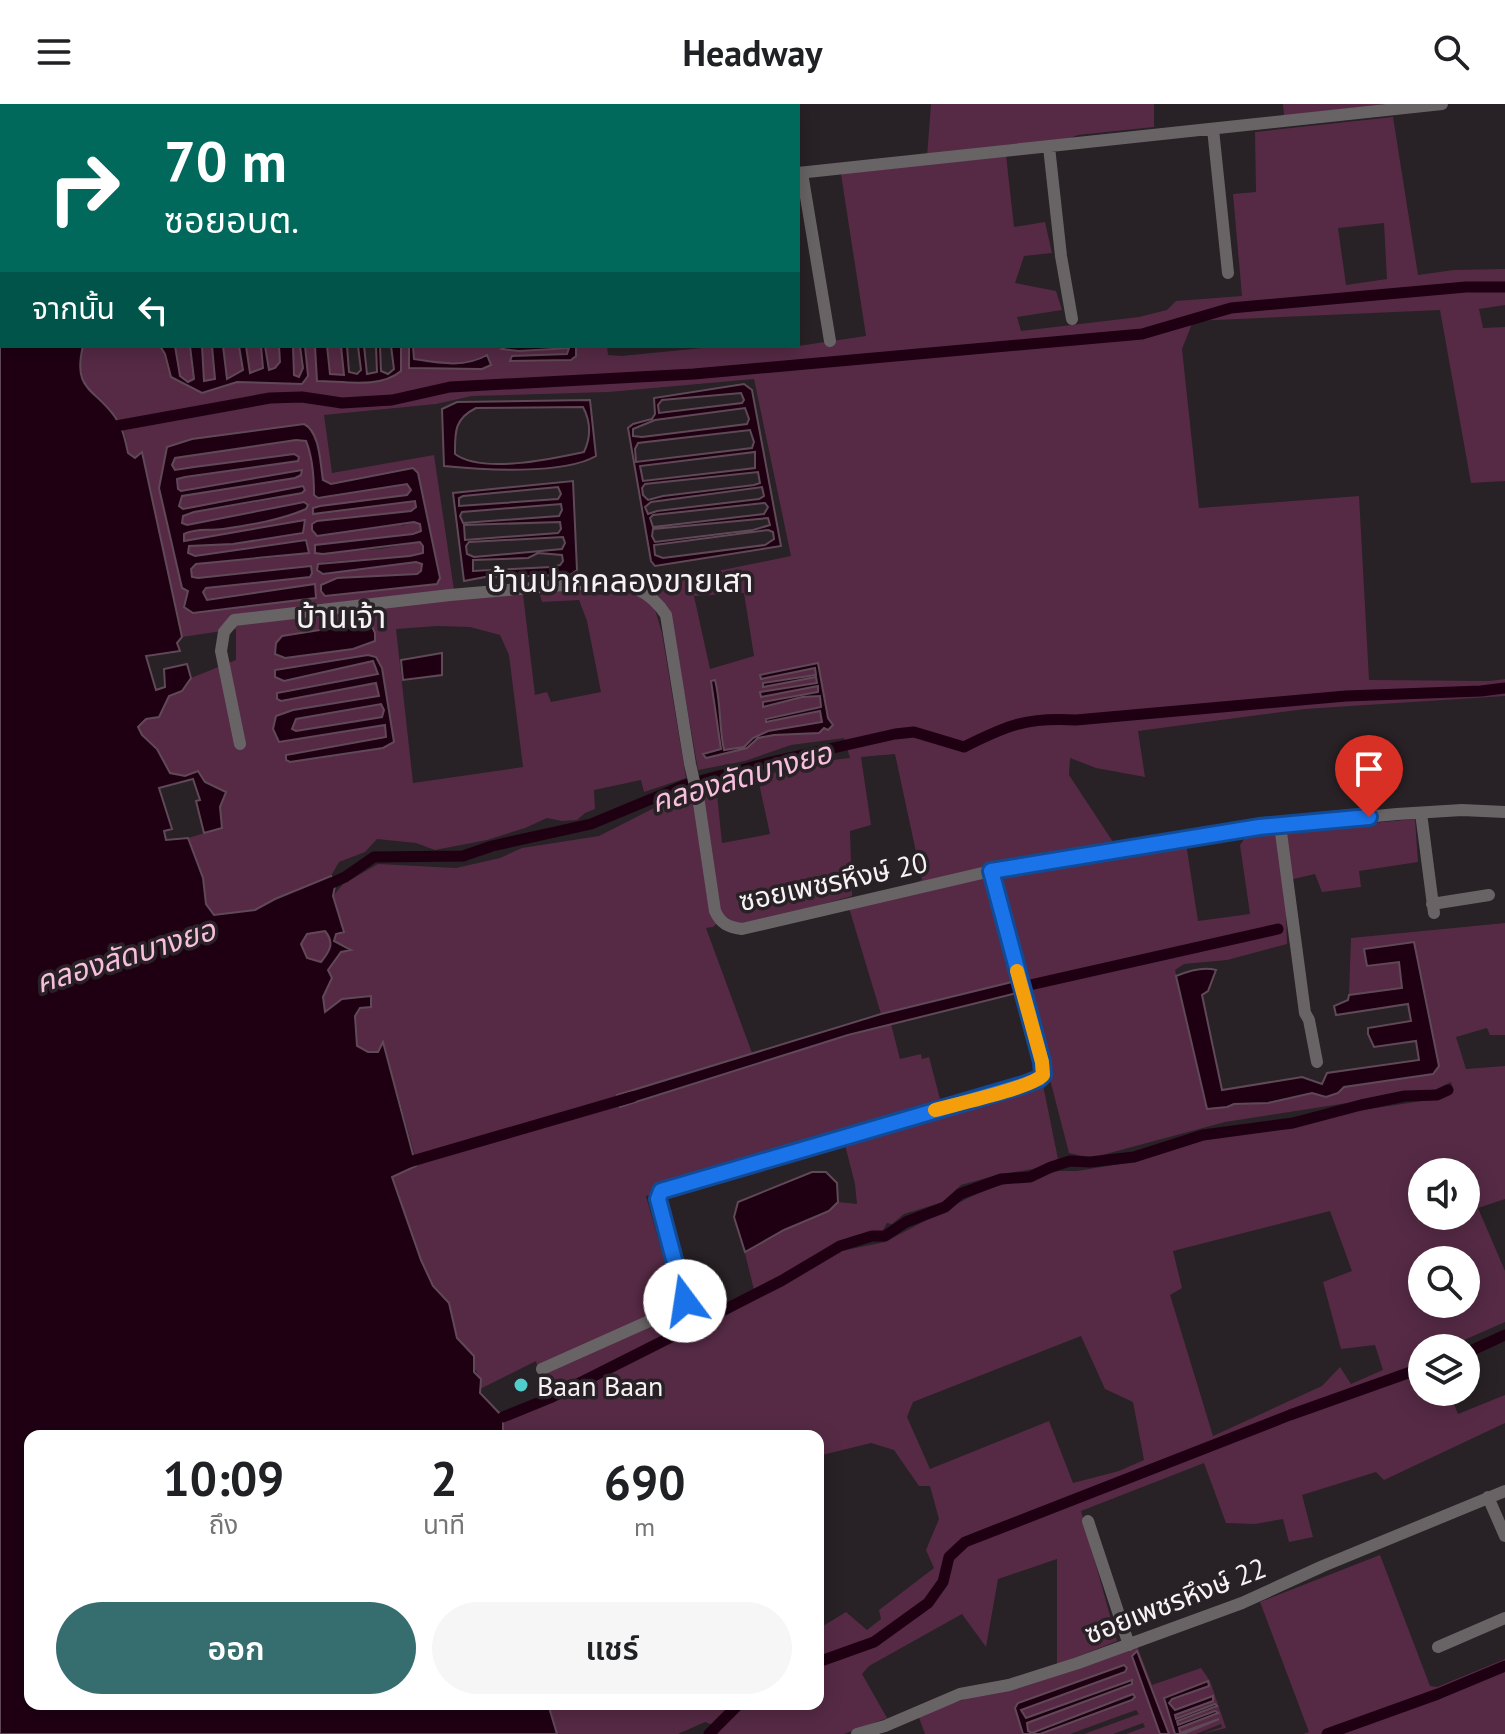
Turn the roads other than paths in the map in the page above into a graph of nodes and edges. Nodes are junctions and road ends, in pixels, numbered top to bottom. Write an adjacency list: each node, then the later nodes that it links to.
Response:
1 (1442, 104): 2 (street)
2 (1213, 129): 3 (street); 5 (street)
3 (1049, 147): 4 (street); 6 (street)
4 (800, 173): 7 (street)
5 (1228, 273)
6 (1072, 319)
7 (830, 341)
8 (240, 744): 12 (street, ซอยเพชรหึงษ์ 20)
9 (1505, 812): 10 (street, ซอยเพชรหึงษ์ 20)
10 (1421, 813): 11 (street, ซอยเพชรหึงษ์ 20); 13 (street)
11 (1280, 825): 12 (street, ซอยเพชรหึงษ์ 20); 14 (street)
12 (991, 871): 15 (street)
13 (1489, 895)
14 (1317, 1062)
15 (542, 1369)
16 (1505, 1491): 17 (street, ซอยเพชรหึงษ์ 22)
17 (1488, 1497): 19 (street); 21 (street, ซอยเพชรหึงษ์ 22)
18 (1088, 1521): 21 (street)
19 (1505, 1536)
20 (1505, 1618): 22 (street)
21 (1129, 1645): 23 (street, ซอยเพชรหึงษ์ 22)
22 (1438, 1647)
23 (857, 1734)

